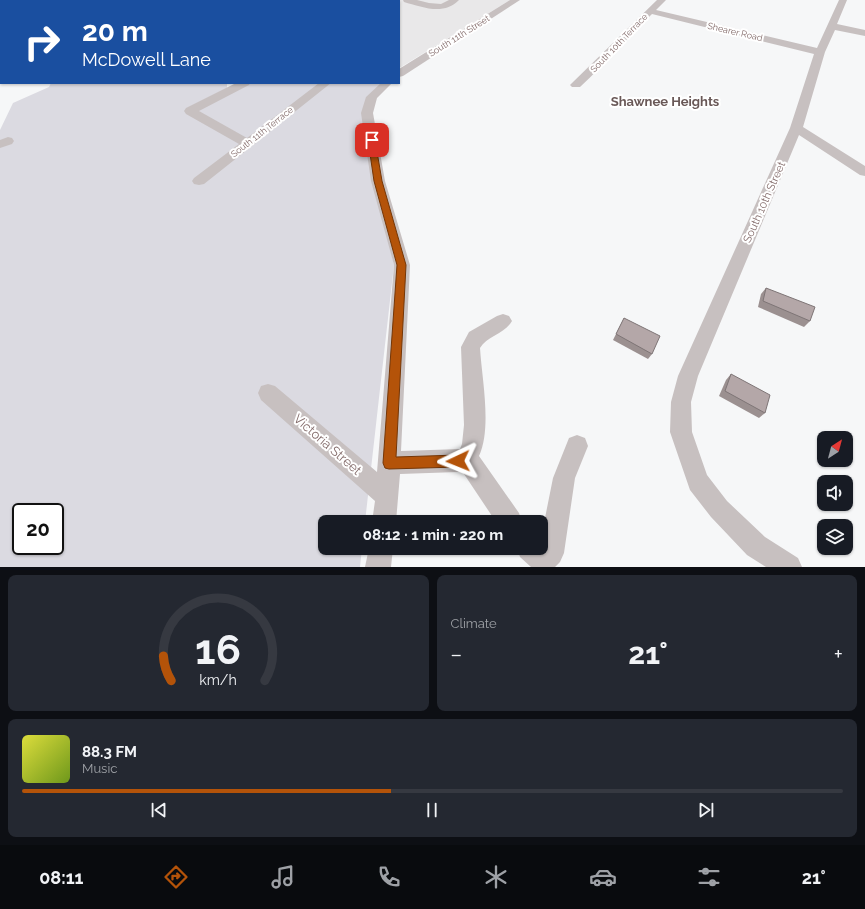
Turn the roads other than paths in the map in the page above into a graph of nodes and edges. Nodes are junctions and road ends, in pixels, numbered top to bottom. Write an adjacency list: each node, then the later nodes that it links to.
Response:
1 (407, 0): 7 (street)
2 (440, 0): 7 (street)
3 (455, 0): 7 (street)
4 (516, 0): 12 (street, South 11th Street)
5 (662, 0): 8 (street, South 10th Terrace)
6 (843, 0): 9 (street, South 10th Street)
7 (429, 6)
8 (650, 11): 11 (street, Shearer Road); 16 (street, South 10th Terrace)
9 (831, 26): 10 (street); 11 (street, South 10th Street)
10 (865, 33)
11 (820, 52): 17 (street, South 10th Street)
12 (400, 72)
13 (243, 84): 18 (street)
14 (325, 84): 18 (street, South 11th Terrace)
15 (386, 84): 25 (street)
16 (576, 86)
17 (796, 128): 19 (street); 34 (street, South 10th Street)
18 (247, 143): 20 (street, South 11th Terrace)
19 (865, 172)
20 (199, 181)
21 (502, 321): 24 (street)
22 (268, 393): 26 (street, Victoria Street)
23 (577, 446): 32 (street)
24 (467, 458): 25 (street); 28 (street)
25 (389, 463): 26 (street)
26 (387, 496): 27 (street)
27 (385, 515)
28 (505, 515)
29 (380, 555): 33 (street)
30 (537, 555): 31 (street)
31 (548, 555)
32 (548, 555)
33 (378, 567)
34 (789, 567)

